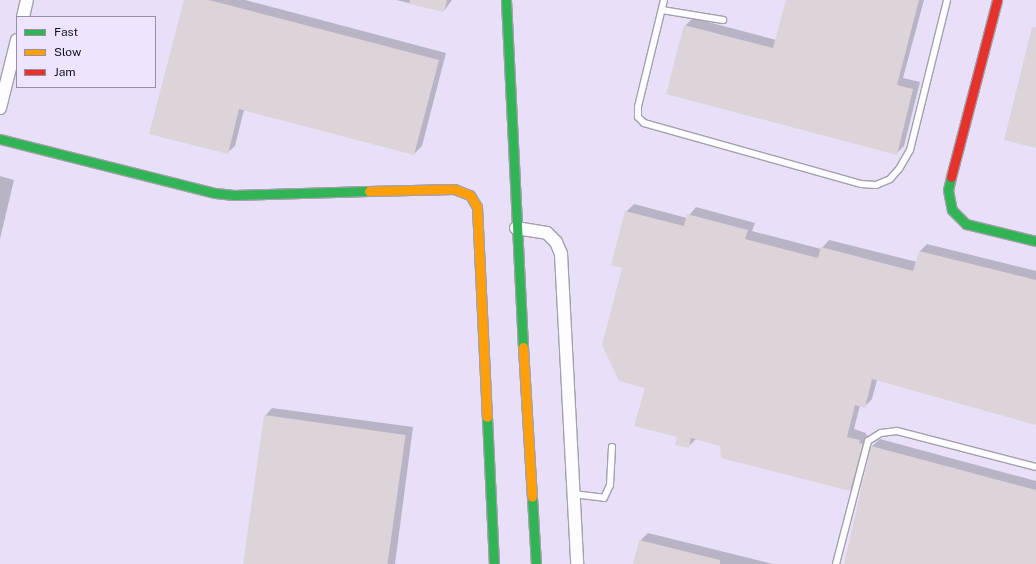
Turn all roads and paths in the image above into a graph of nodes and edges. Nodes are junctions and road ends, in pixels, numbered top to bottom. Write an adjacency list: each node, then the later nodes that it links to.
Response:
1 (27, 0): 7 (street)
2 (506, 0): 13 (street)
3 (664, 0): 6 (lane)
4 (947, 0): 6 (lane)
5 (997, 0): 14 (street)
6 (662, 10): 8 (lane)
7 (23, 16)
8 (723, 20)
9 (16, 43): 10 (street)
10 (4, 76): 11 (street)
11 (0, 108)
12 (0, 140): 18 (street)
13 (516, 228): 17 (street); 19 (street)
14 (1036, 241)
15 (612, 447): 17 (lane)
16 (1036, 467): 21 (lane)
17 (574, 494): 20 (street)
18 (494, 564)
19 (536, 564)
20 (577, 564)
21 (836, 564)

